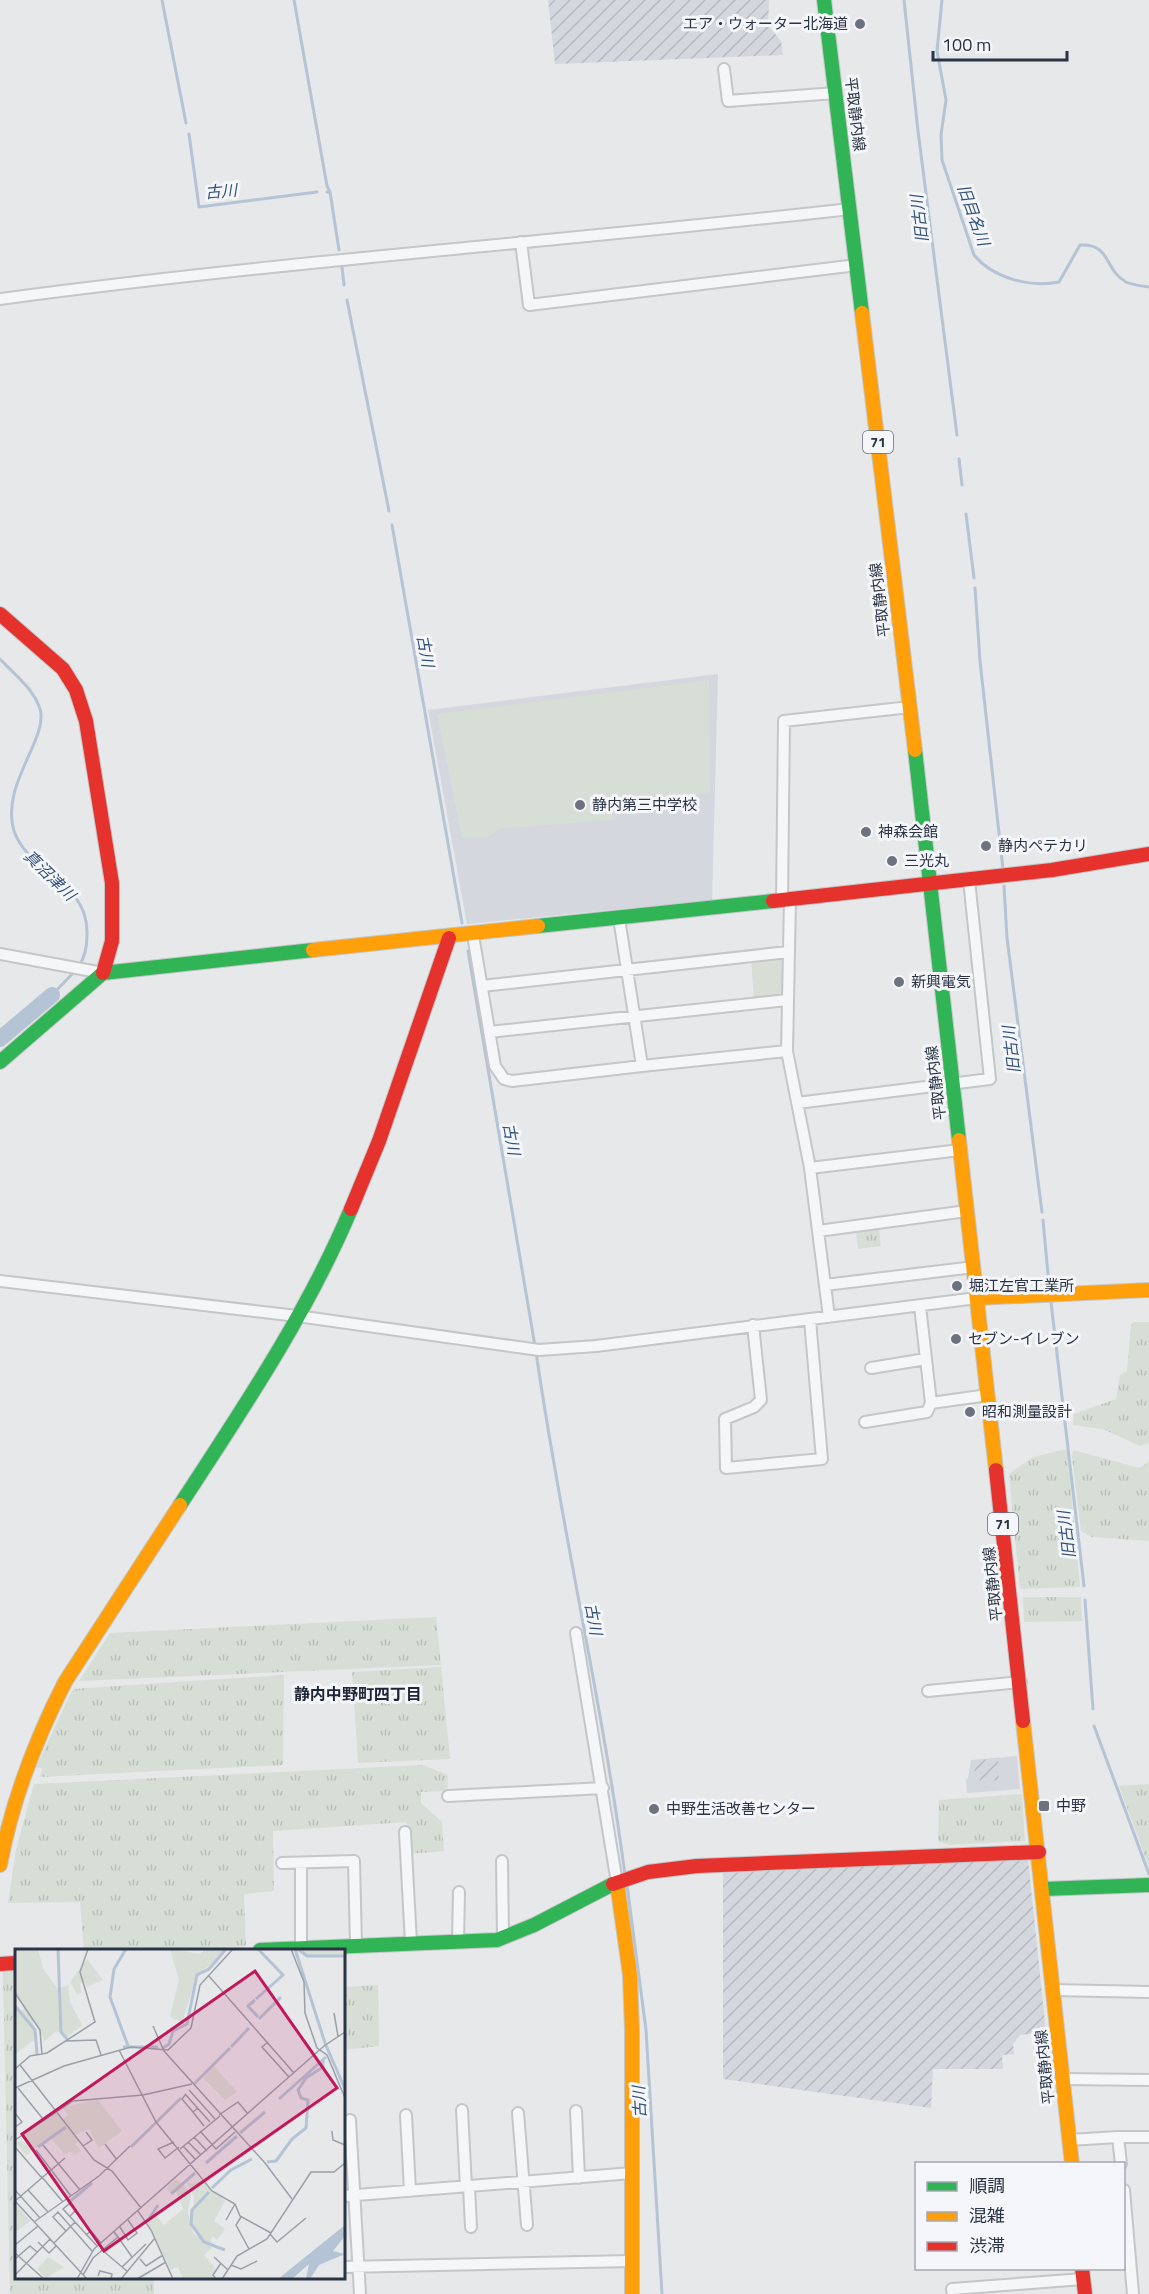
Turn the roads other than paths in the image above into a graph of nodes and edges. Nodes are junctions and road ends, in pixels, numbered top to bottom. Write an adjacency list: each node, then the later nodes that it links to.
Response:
1 (824, 0): 3 (street, 平取静内線 / 71)
2 (724, 69): 3 (street)
3 (836, 93): 4 (street, 平取静内線 / 71)
4 (850, 209): 5 (street); 6 (street, 平取静内線 / 71)
5 (521, 242): 6 (street); 7 (street)
6 (857, 265): 9 (street, 平取静内線 / 71)
7 (0, 299)
8 (0, 614): 20 (street)
9 (909, 707): 12 (street, 平取静内線 / 71); 13 (street)
10 (1149, 854): 11 (street)
11 (969, 880): 12 (street); 28 (street)
12 (931, 884): 13 (street); 28 (street, 平取静内線 / 71)
13 (786, 900): 14 (street); 17 (street)
14 (619, 918): 15 (street); 19 (street)
15 (472, 935): 16 (street); 21 (street)
16 (449, 938): 20 (street); 40 (street)
17 (788, 952): 19 (street); 22 (street)
18 (0, 954): 20 (street)
19 (627, 970): 21 (street); 23 (street)
20 (104, 973): 26 (street)
21 (482, 986): 24 (street)
22 (786, 1000): 23 (street); 25 (street)
23 (635, 1018): 24 (street); 27 (street)
24 (489, 1032): 27 (street)
25 (787, 1051): 27 (street); 29 (street)
26 (0, 1062)
27 (642, 1066)
28 (953, 1084): 29 (street); 30 (street, 平取静内線 / 71)
29 (797, 1104): 31 (street)
30 (960, 1150): 31 (street); 32 (street, 平取静内線 / 71)
31 (810, 1168): 33 (street)
32 (968, 1211): 33 (street); 34 (street, 平取静内線 / 71)
33 (818, 1231): 36 (street)
34 (974, 1267): 36 (street); 38 (street, 平取静内線 / 71)
35 (0, 1281): 40 (street)
36 (825, 1285): 41 (street)
37 (1149, 1290): 38 (street)
38 (977, 1298): 39 (street); 46 (street, 平取静内線 / 71)
39 (920, 1306): 41 (street); 44 (street)
40 (297, 1316): 43 (street); 59 (street)
41 (829, 1317): 42 (street)
42 (810, 1320): 43 (street); 43 (street)
43 (753, 1325)
44 (926, 1359): 45 (street); 47 (street)
45 (871, 1368)
46 (988, 1395): 47 (street); 50 (street, 平取静内線 / 71)
47 (931, 1403): 48 (street)
48 (865, 1422)
49 (576, 1633): 52 (street)
50 (1021, 1682): 51 (street); 55 (street, 平取静内線 / 71)
51 (928, 1691)
52 (603, 1788): 53 (street); 60 (street)
53 (448, 1796)
54 (405, 1832): 66 (street)
55 (1039, 1852): 60 (street); 62 (street, 平取静内線 / 71)
56 (502, 1861): 64 (street)
57 (282, 1863): 58 (street)
58 (301, 1863): 67 (street); 68 (street)
59 (0, 1865)
60 (624, 1880): 64 (street); 85 (street)
61 (1149, 1885): 62 (street)
62 (1043, 1888): 71 (street, 平取静内線 / 71)
63 (459, 1892): 65 (street)
64 (504, 1938): 65 (street)
65 (458, 1941): 66 (street)
66 (411, 1943): 67 (street)
67 (356, 1946): 68 (street)
68 (301, 1949)
69 (15, 1963): 70 (street)
70 (0, 1964)
71 (1053, 1990): 72 (street); 73 (street, 平取静内線 / 71)
72 (1149, 1992)
73 (1063, 2079): 74 (street); 82 (street, 平取静内線 / 71)
74 (1149, 2080)
75 (462, 2110): 88 (street)
76 (576, 2111): 86 (street)
77 (518, 2113): 87 (street)
78 (406, 2115): 89 (street)
79 (350, 2120): 90 (street)
80 (1118, 2137): 81 (street); 82 (street); 84 (street)
81 (1149, 2137)
82 (1069, 2140): 83 (street, 平取静内線 / 71)
83 (1072, 2162)
84 (1121, 2162)
85 (632, 2173): 86 (street); 94 (street)
86 (579, 2178): 87 (street)
87 (524, 2183): 88 (street); 92 (street)
88 (467, 2187): 89 (street); 93 (street)
89 (410, 2191): 90 (street)
90 (348, 2196): 95 (street)
91 (1125, 2202): 102 (street)
92 (528, 2225)
93 (471, 2227)
94 (632, 2261): 95 (street); 99 (street)
95 (358, 2267): 96 (street); 98 (street)
96 (345, 2268)
97 (1083, 2274): 100 (street); 101 (street)
98 (360, 2294)
99 (632, 2294)
100 (953, 2294)
101 (1085, 2294)
102 (1133, 2294)

